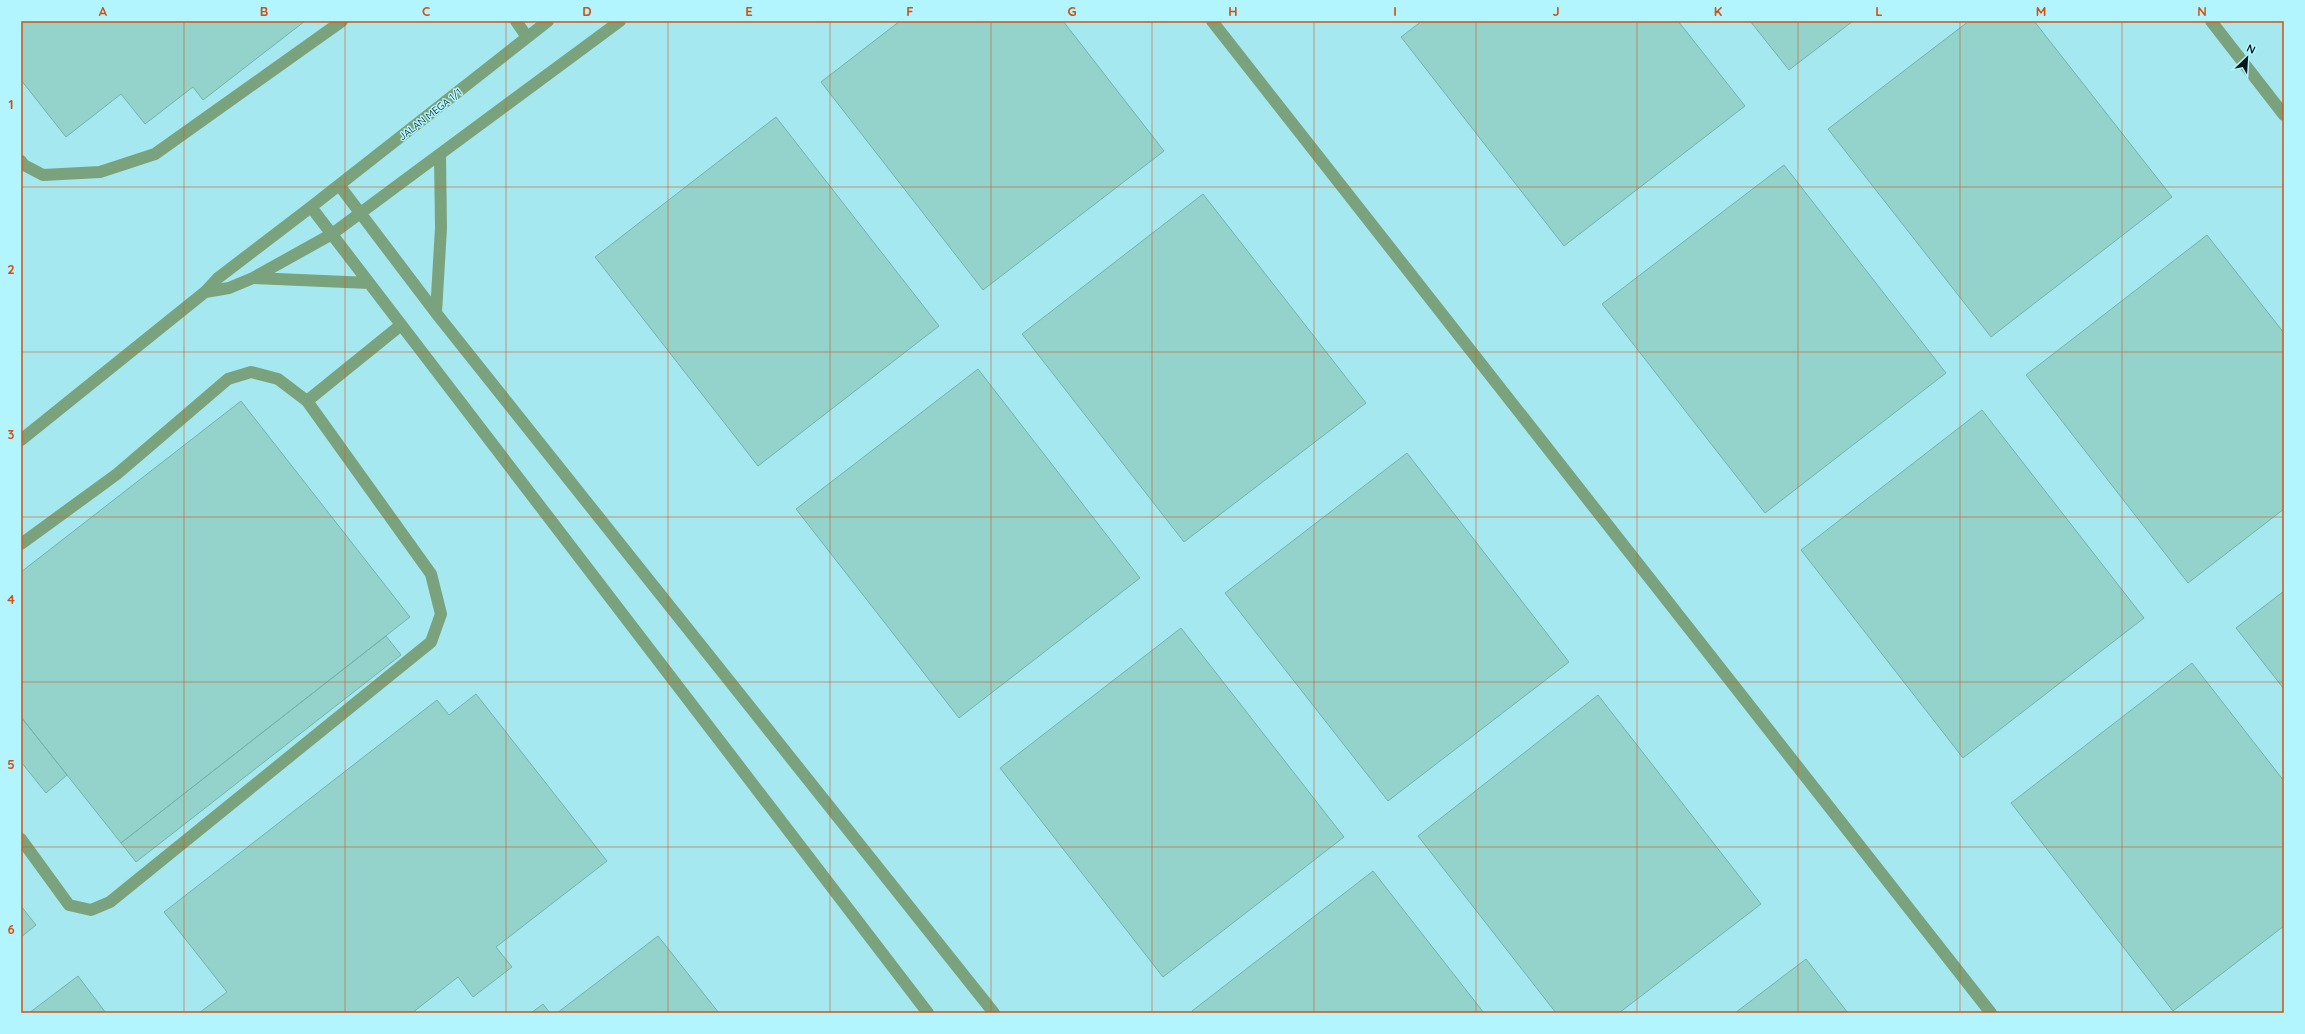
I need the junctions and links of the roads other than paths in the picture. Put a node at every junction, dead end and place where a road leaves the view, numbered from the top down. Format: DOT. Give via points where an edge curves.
graph roads {
  1 [pos="342,21"];
  2 [pos="516,21"];
  3 [pos="548,21"];
  4 [pos="620,21"];
  5 [pos="1212,21"];
  6 [pos="2211,21"];
  7 [pos="527,37"];
  8 [pos="2284,115"];
  9 [pos="440,154"];
  10 [pos="21,161"];
  11 [pos="339,185"];
  12 [pos="311,208"];
  13 [pos="360,211"];
  14 [pos="332,234"];
  15 [pos="253,278"];
  16 [pos="369,283"];
  17 [pos="205,292"];
  18 [pos="436,313"];
  19 [pos="401,325"];
  20 [pos="307,402"];
  21 [pos="21,440"];
  22 [pos="21,544"];
  23 [pos="21,839"];
  24 [pos="928,1013"];
  25 [pos="994,1013"];
  26 [pos="1991,1013"];
  1 -- 10 [label="street" via="154,154 100,172 43,175"];
  2 -- 7 [label="street"];
  3 -- 7 [label="street, JALAN MEGA 1/1"];
  4 -- 9 [label="street"];
  5 -- 26 [label="street"];
  6 -- 8 [label="street"];
  7 -- 11 [label="street, JALAN MEGA 1/1"];
  9 -- 13 [label="street"];
  9 -- 18 [label="street" via="441,228"];
  11 -- 12 [label="street, JALAN MEGA 1/1"];
  11 -- 13 [label="street"];
  12 -- 14 [label="street"];
  12 -- 17 [label="street, JALAN MEGA 1/1" via="218,278"];
  13 -- 14 [label="street"];
  13 -- 18 [label="street"];
  14 -- 15 [label="street"];
  14 -- 16 [label="street"];
  15 -- 16 [label="street"];
  15 -- 17 [label="street" via="229,288"];
  16 -- 19 [label="street"];
  17 -- 21 [label="street, JALAN MEGA 1/1"];
  18 -- 25 [label="street"];
  19 -- 20 [label="street"];
  19 -- 24 [label="street"];
  20 -- 22 [label="street" via="278,379 251,372 228,379 117,474"];
  20 -- 23 [label="street" via="431,574 441,614 431,642 110,902 91,910 69,905"];
}
